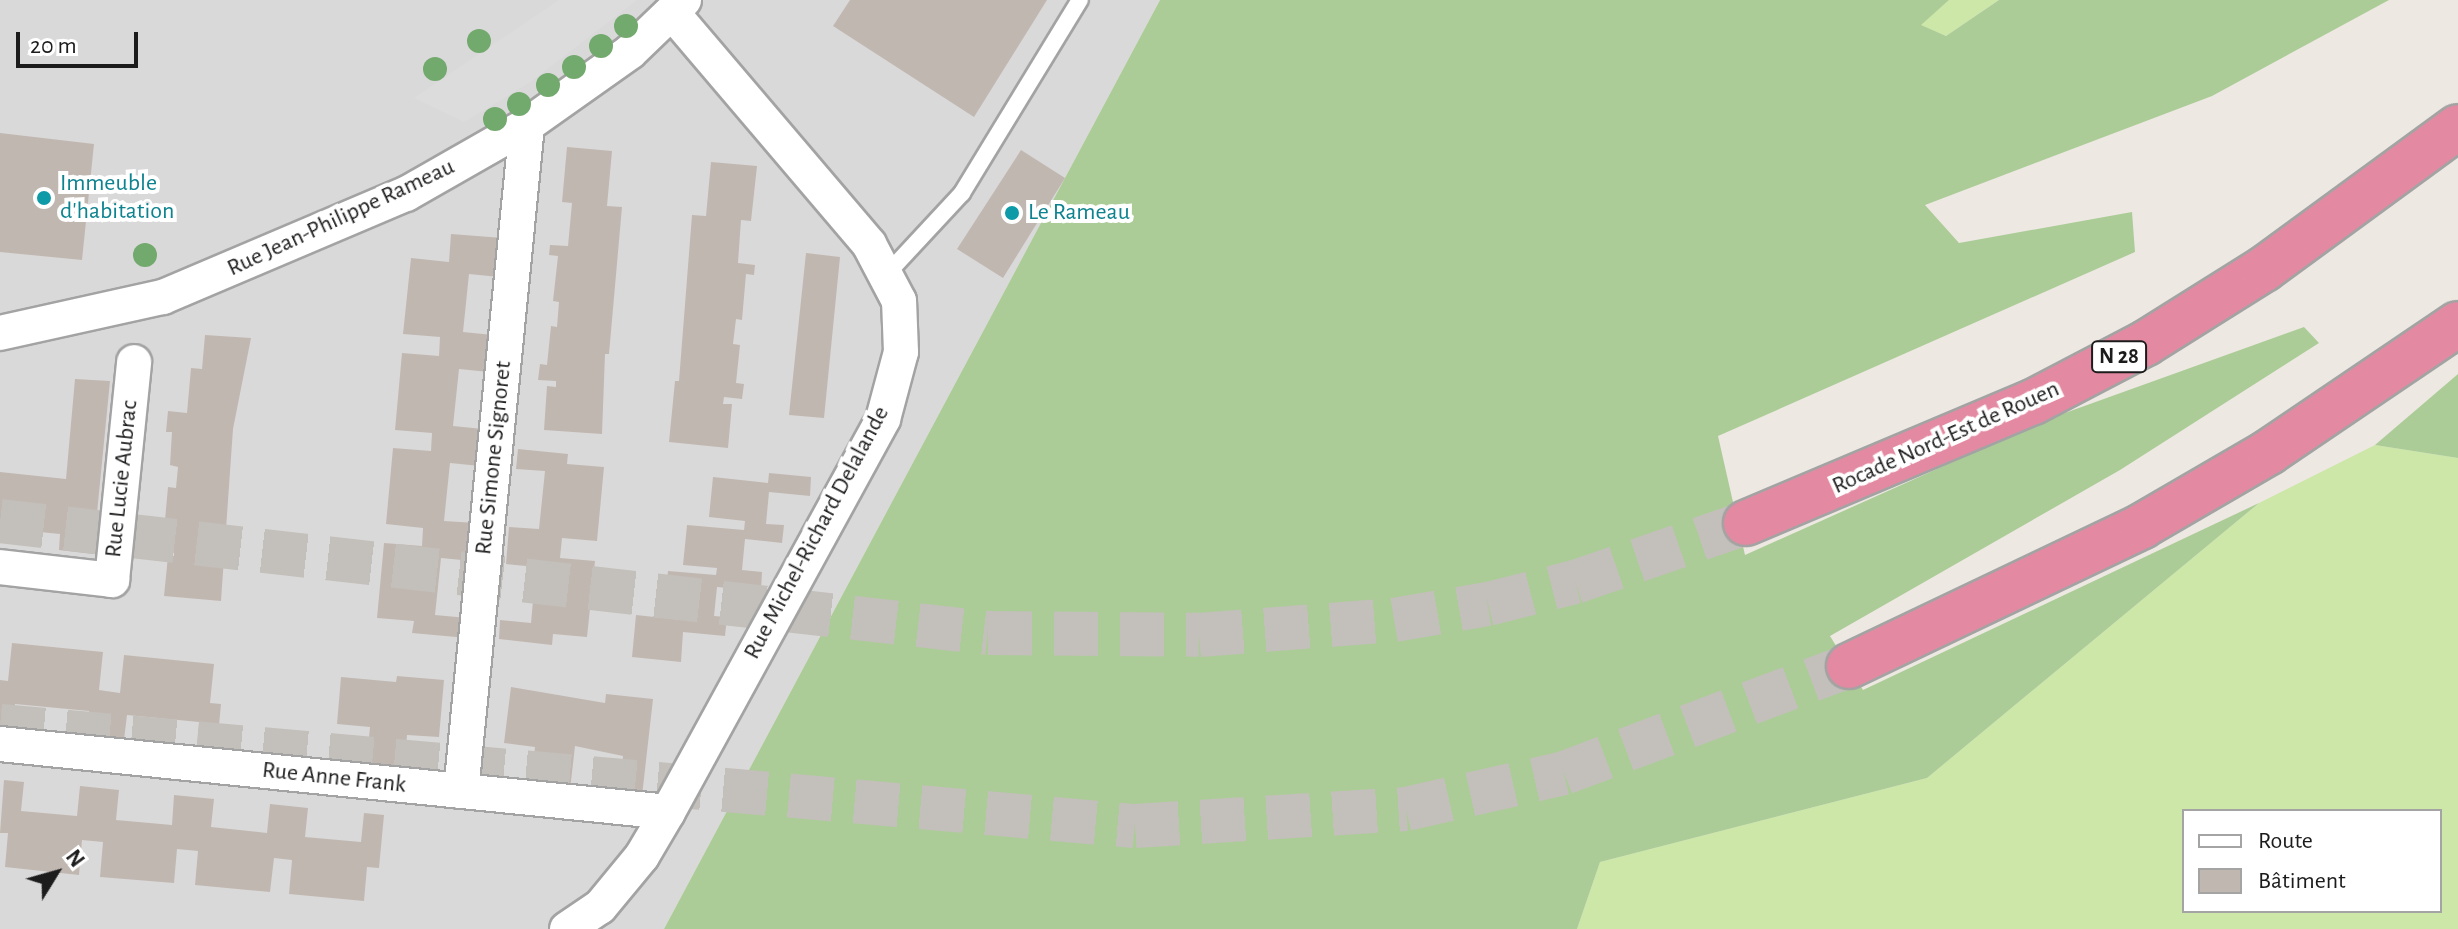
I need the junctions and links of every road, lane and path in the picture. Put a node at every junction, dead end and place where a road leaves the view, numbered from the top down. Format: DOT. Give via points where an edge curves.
graph roads {
  1 [pos="1080,0"];
  2 [pos="679,8"];
  3 [pos="527,125"];
  4 [pos="2458,127"];
  5 [pos="885,276"];
  6 [pos="2458,324"];
  7 [pos="0,333"];
  8 [pos="134,362"];
  9 [pos="1746,523"];
  10 [pos="0,567"];
  11 [pos="1849,666"];
  12 [pos="0,744"];
  13 [pos="461,791"];
  14 [pos="668,812"];
  15 [pos="567,929"];
  1 -- 5 [label="lane" via="962,193"];
  2 -- 3 [label="street, Rue Jean-Philippe Rameau"];
  2 -- 5 [label="street, Rue Michel-Richard Delalande" via="869,244"];
  3 -- 7 [label="street, Rue Jean-Philippe Rameau" via="406,194 163,297"];
  3 -- 13 [label="street, Rue Simone Signoret"];
  4 -- 9 [label="highway, Rocade Nord-Est de Rouen / N 28" via="2264,269 2146,343 2019,408"];
  5 -- 14 [label="street, Rue Michel-Richard Delalande" via="899,301 901,352 883,419"];
  6 -- 11 [label="highway" via="2269,452 2142,526"];
  8 -- 10 [label="street, Rue Lucie Aubrac" via="112,580"];
  12 -- 13 [label="street, Rue Anne Frank"];
  13 -- 14 [label="street, Rue Anne Frank"];
  14 -- 15 [label="street, Rue Michel-Richard Delalande" via="642,856 600,907"];
}
